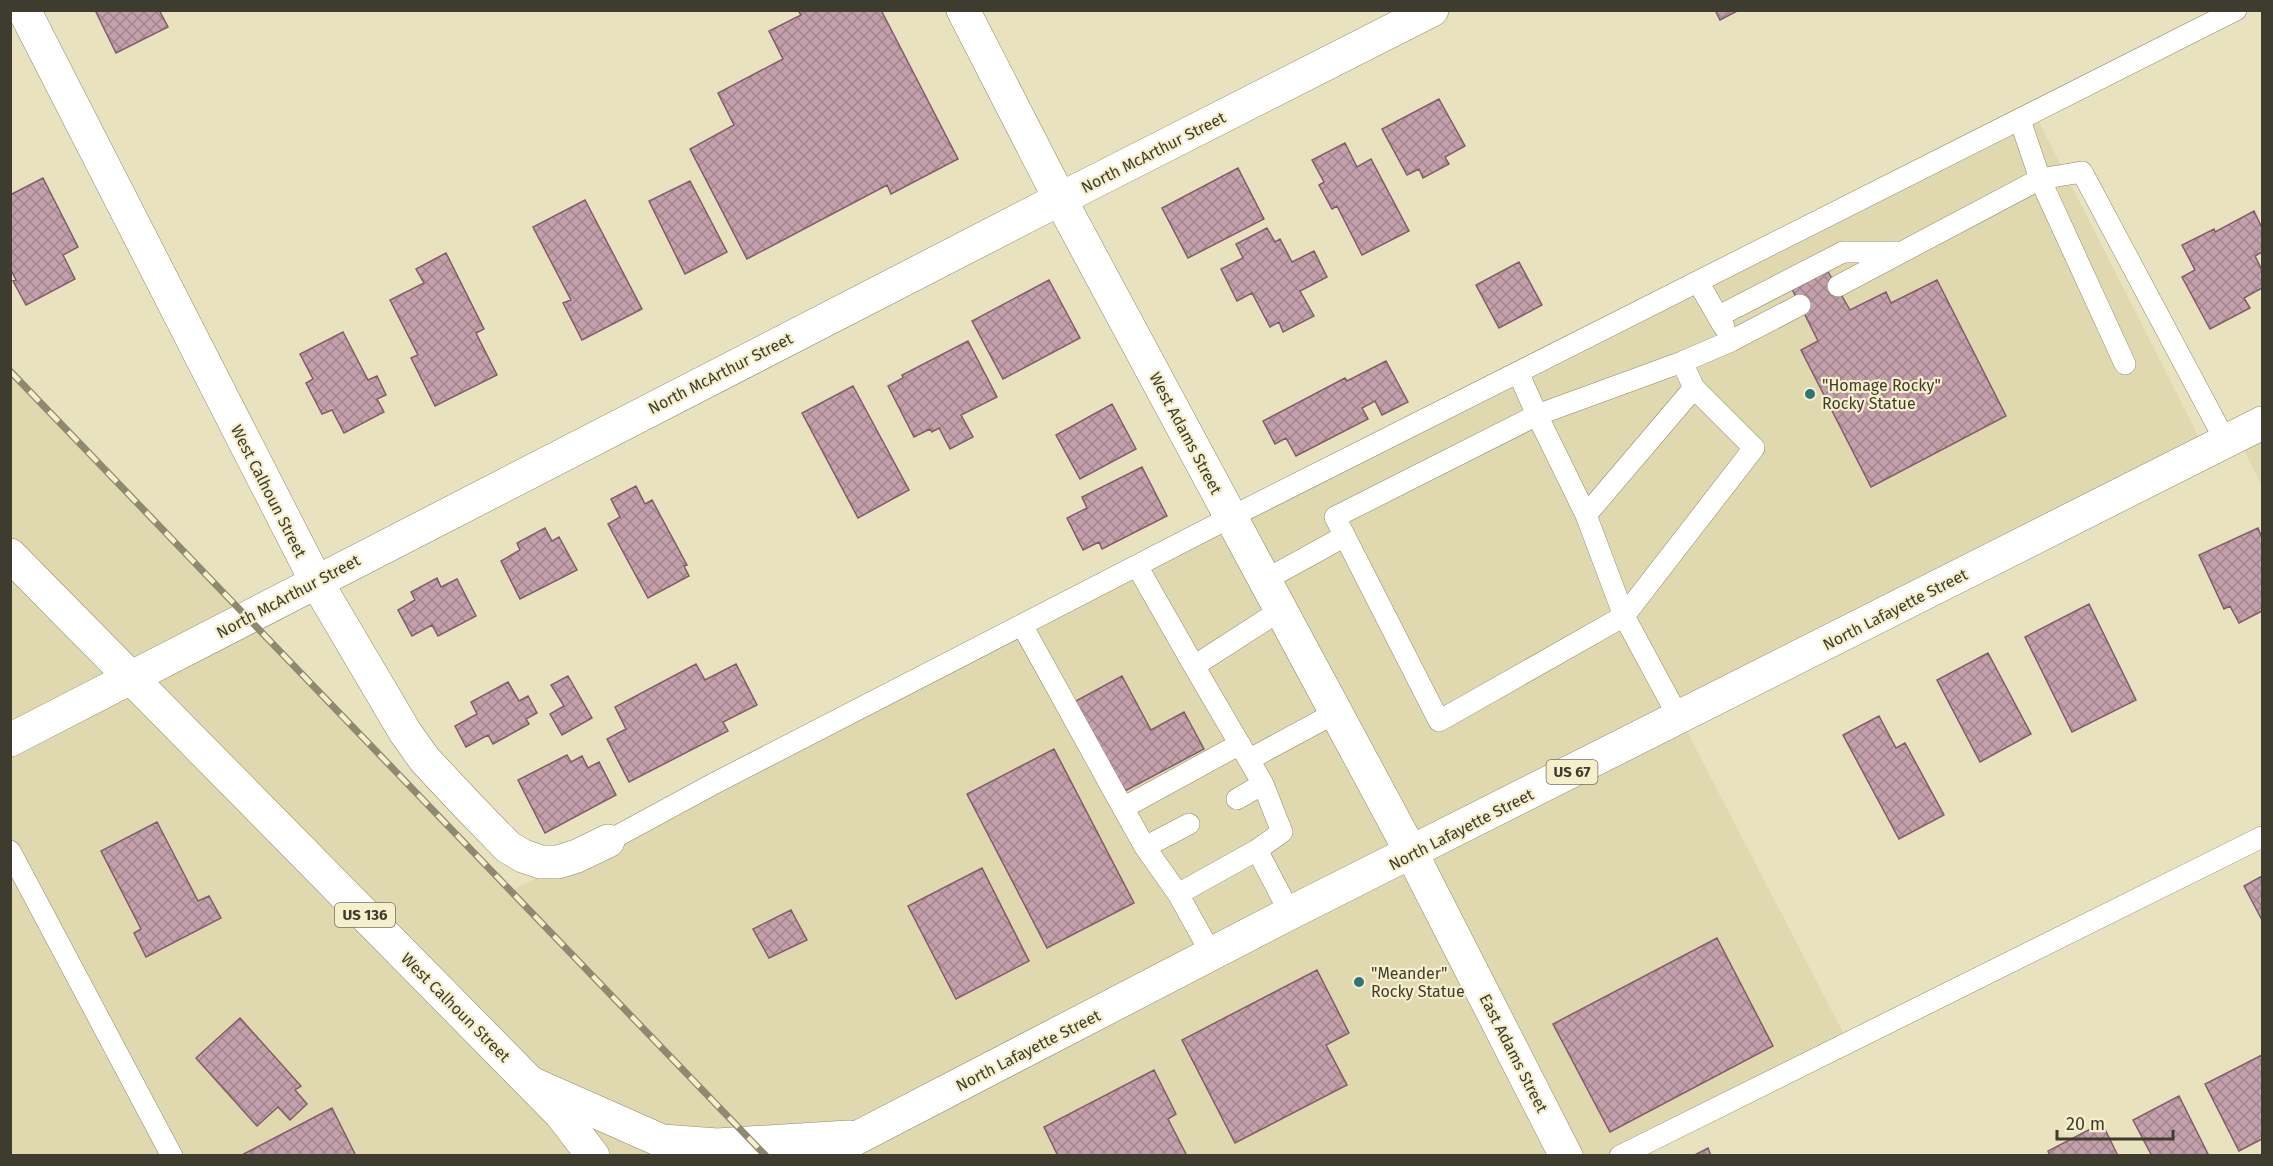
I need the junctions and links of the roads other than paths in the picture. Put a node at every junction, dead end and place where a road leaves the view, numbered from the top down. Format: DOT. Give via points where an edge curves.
graph roads {
  1 [pos="24,10"];
  2 [pos="963,10"];
  3 [pos="1432,10"];
  4 [pos="2236,10"];
  5 [pos="2020,120"];
  6 [pos="2040,179"];
  7 [pos="1060,199"];
  8 [pos="1901,252"];
  9 [pos="1698,282"];
  10 [pos="1838,286"];
  11 [pos="1800,305"];
  12 [pos="1719,316"];
  13 [pos="1731,341"];
  14 [pos="1682,362"];
  15 [pos="2125,364"];
  16 [pos="1518,372"];
  17 [pos="1694,388"];
  18 [pos="1537,416"];
  19 [pos="2262,423"];
  20 [pos="2226,441"];
  21 [pos="1586,515"];
  22 [pos="1231,517"];
  23 [pos="1345,536"];
  24 [pos="10,555"];
  25 [pos="1137,566"];
  26 [pos="1265,580"];
  27 [pos="316,581"];
  28 [pos="1281,610"];
  29 [pos="1624,616"];
  30 [pos="1022,625"];
  31 [pos="1194,666"];
  32 [pos="132,678"];
  33 [pos="1335,713"];
  34 [pos="1679,718"];
  35 [pos="10,741"];
  36 [pos="1245,752"];
  37 [pos="1263,784"];
  38 [pos="1236,799"];
  39 [pos="1122,808"];
  40 [pos="1189,824"];
  41 [pos="2262,837"];
  42 [pos="608,841"];
  43 [pos="1145,847"];
  44 [pos="1257,850"];
  45 [pos="10,851"];
  46 [pos="1412,854"];
  47 [pos="1178,894"];
  48 [pos="1290,914"];
  49 [pos="1212,956"];
  50 [pos="531,1083"];
  51 [pos="868,1138"];
  52 [pos="172,1155"];
  53 [pos="593,1155"];
  54 [pos="822,1155"];
  55 [pos="1566,1155"];
  56 [pos="1620,1155"];
  1 -- 27 [label="main road, West Calhoun Street"];
  2 -- 7 [label="main road, West Adams Street"];
  3 -- 7 [label="main road, North McArthur Street"];
  4 -- 5 [label="lane"];
  5 -- 6 [label="lane"];
  5 -- 9 [label="lane"];
  6 -- 8 [label="lane"];
  6 -- 15 [label="lane"];
  6 -- 20 [label="lane" via="2082,172"];
  7 -- 22 [label="main road, West Adams Street"];
  7 -- 27 [label="main road, North McArthur Street"];
  8 -- 10 [label="lane"];
  8 -- 12 [label="lane" via="1843,252"];
  9 -- 12 [label="lane"];
  9 -- 16 [label="lane"];
  11 -- 13 [label="lane"];
  12 -- 13 [label="lane"];
  13 -- 14 [label="lane"];
  14 -- 17 [label="lane"];
  14 -- 18 [label="lane"];
  16 -- 18 [label="lane"];
  16 -- 22 [label="lane"];
  17 -- 21 [label="lane"];
  17 -- 29 [label="lane" via="1754,448"];
  18 -- 21 [label="lane"];
  18 -- 23 [label="lane" via="1335,517"];
  19 -- 20 [label="main road, North Lafayette Street / US 67"];
  20 -- 34 [label="main road, North Lafayette Street / US 67"];
  21 -- 29 [label="lane"];
  22 -- 25 [label="lane"];
  22 -- 26 [label="main road, West Adams Street"];
  23 -- 26 [label="lane"];
  23 -- 29 [label="lane" via="1438,721"];
  24 -- 32 [label="main road, West Calhoun Street / US 136"];
  25 -- 30 [label="lane"];
  25 -- 31 [label="lane"];
  26 -- 28 [label="main road, West Adams Street"];
  27 -- 32 [label="main road, North McArthur Street"];
  27 -- 42 [label="main road, West Calhoun Street" via="425,760 508,848 541,862 558,862"];
  28 -- 31 [label="lane"];
  28 -- 33 [label="main road, West Adams Street"];
  29 -- 34 [label="lane"];
  30 -- 39 [label="lane"];
  30 -- 42 [label="lane"];
  31 -- 36 [label="lane"];
  32 -- 35 [label="main road, North McArthur Street"];
  32 -- 50 [label="main road, West Calhoun Street / US 136"];
  33 -- 36 [label="lane"];
  33 -- 46 [label="main road, West Adams Street"];
  34 -- 46 [label="main road, North Lafayette Street / US 67"];
  36 -- 37 [label="lane"];
  36 -- 39 [label="lane"];
  37 -- 38 [label="lane"];
  37 -- 44 [label="lane" via="1282,832"];
  39 -- 43 [label="lane"];
  40 -- 43 [label="lane"];
  41 -- 56 [label="lane"];
  43 -- 47 [label="lane"];
  44 -- 47 [label="lane"];
  44 -- 48 [label="lane"];
  45 -- 52 [label="lane"];
  46 -- 48 [label="main road, North Lafayette Street / US 67"];
  46 -- 55 [label="main road, East Adams Street"];
  47 -- 49 [label="lane"];
  48 -- 49 [label="main road, North Lafayette Street / US 67"];
  49 -- 51 [label="main road, North Lafayette Street / US 67"];
  50 -- 51 [label="main road" via="662,1141 717,1146"];
  50 -- 53 [label="main road, West Calhoun Street / US 136"];
  51 -- 54 [label="main road, North Lafayette Street / US 67"];
}
